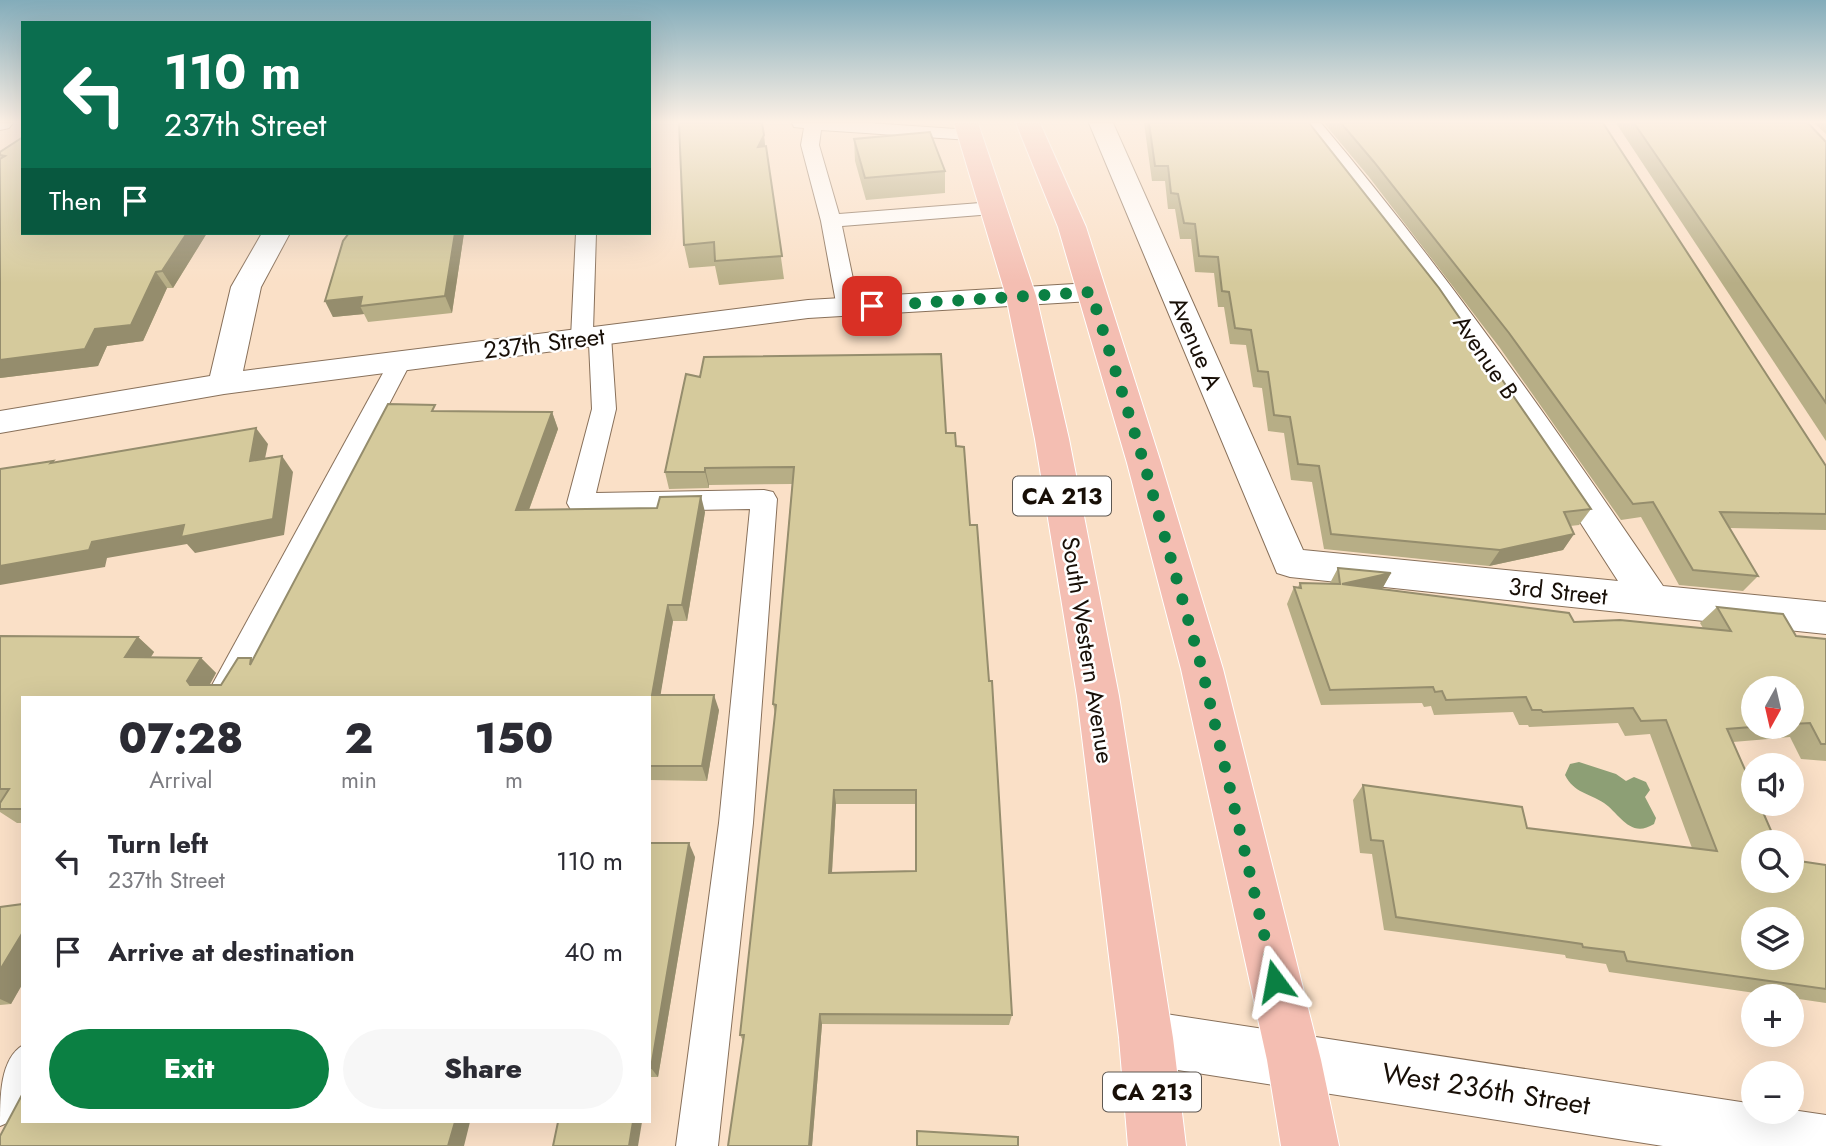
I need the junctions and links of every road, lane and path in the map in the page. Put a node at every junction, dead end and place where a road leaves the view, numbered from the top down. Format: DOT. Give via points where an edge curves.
graph roads {
  1 [pos="819,176"];
  2 [pos="983,176"];
  3 [pos="1051,176"];
  4 [pos="1124,176"];
  5 [pos="1355,176"];
  6 [pos="993,208"];
  7 [pos="831,221"];
  8 [pos="275,235"];
  9 [pos="586,235"];
  10 [pos="1091,292"];
  11 [pos="1021,296"];
  12 [pos="848,307"];
  13 [pos="591,337"];
  14 [pos="400,362"];
  15 [pos="224,384"];
  16 [pos="0,422"];
  17 [pos="1290,563"];
  18 [pos="1651,600"];
  19 [pos="1826,618"];
  20 [pos="221,696"];
  21 [pos="1146,1038"];
  22 [pos="1294,1060"];
  23 [pos="21,1069"];
  24 [pos="0,1106"];
  25 [pos="1826,1143"];
  26 [pos="697,1146"];
  27 [pos="1157,1146"];
  28 [pos="1310,1146"];
  1 -- 7 [label="lane"];
  2 -- 6 [label="main road, South Western Avenue / CA 213"];
  3 -- 10 [label="main road, CA 213" via="1072,227"];
  4 -- 17 [label="street, Avenue A"];
  5 -- 18 [label="street, Avenue B" via="1455,310"];
  6 -- 7 [label="lane"];
  6 -- 11 [label="main road, South Western Avenue / CA 213"];
  7 -- 12 [label="lane"];
  8 -- 15 [label="street" via="246,287"];
  9 -- 13 [label="lane"];
  10 -- 11 [label="street, 237th Street"];
  10 -- 22 [label="main road, CA 213" via="1202,669"];
  11 -- 12 [label="street, 237th Street"];
  11 -- 21 [label="main road, South Western Avenue / CA 213" via="1098,696"];
  12 -- 13 [label="street, 237th Street"];
  13 -- 14 [label="street, 237th Street"];
  13 -- 26 [label="lane" via="604,409 580,503 764,499 720,981"];
  14 -- 15 [label="street, 237th Street"];
  14 -- 20 [label="lane"];
  15 -- 16 [label="street, 237th Street"];
  17 -- 18 [label="street, 3rd Street"];
  18 -- 19 [label="street, 3rd Street"];
  21 -- 22 [label="street, West 236th Street"];
  21 -- 27 [label="main road, South Western Avenue / CA 213"];
  22 -- 25 [label="street, West 236th Street"];
  22 -- 28 [label="main road, CA 213"];
  23 -- 24 [label="lane"];
}
